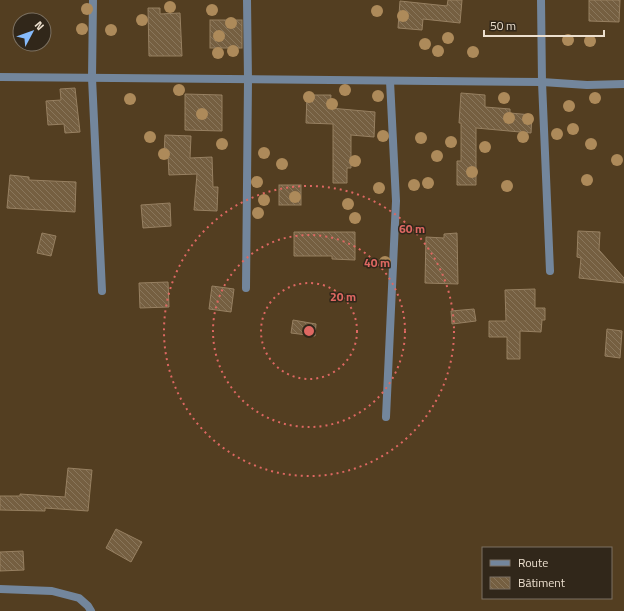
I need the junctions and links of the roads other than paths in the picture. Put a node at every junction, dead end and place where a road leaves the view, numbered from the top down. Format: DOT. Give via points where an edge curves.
graph roads {
  1 [pos="93,0"];
  2 [pos="247,0"];
  3 [pos="541,0"];
  4 [pos="0,77"];
  5 [pos="92,78"];
  6 [pos="248,80"];
  7 [pos="390,81"];
  8 [pos="542,82"];
  9 [pos="624,84"];
  10 [pos="550,272"];
  11 [pos="246,288"];
  12 [pos="102,290"];
  13 [pos="386,417"];
  14 [pos="0,589"];
  15 [pos="91,611"];
  1 -- 5 [label="street"];
  2 -- 6 [label="street"];
  3 -- 8 [label="street"];
  4 -- 5 [label="street"];
  5 -- 6 [label="street"];
  5 -- 12 [label="street"];
  6 -- 7 [label="street"];
  6 -- 11 [label="street"];
  7 -- 8 [label="street"];
  7 -- 13 [label="street" via="396,201"];
  8 -- 9 [label="street"];
  8 -- 10 [label="street"];
  14 -- 15 [label="street" via="52,590 78,598"];
}
